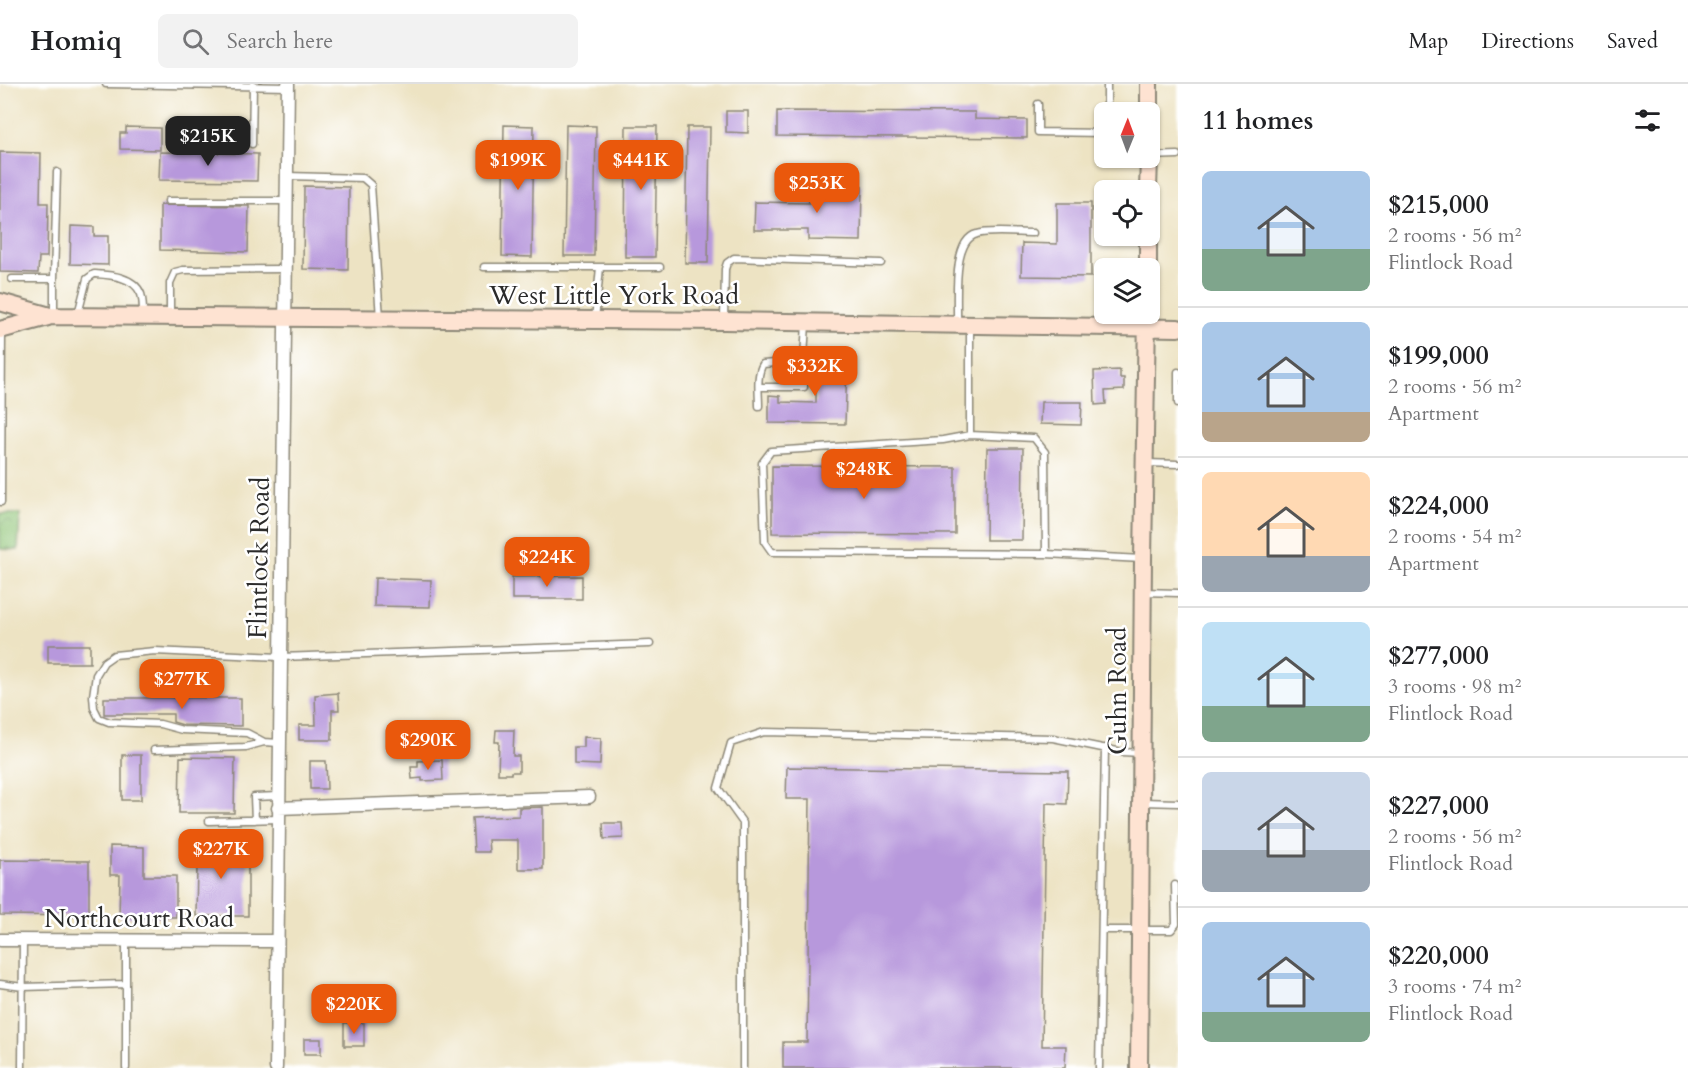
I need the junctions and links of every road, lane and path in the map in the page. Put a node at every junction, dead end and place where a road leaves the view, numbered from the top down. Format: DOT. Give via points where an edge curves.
graph roads {
  1 [pos="106,84"];
  2 [pos="1107,84"];
  3 [pos="1149,84"];
  4 [pos="252,85"];
  5 [pos="288,86"];
  6 [pos="1107,102"];
  7 [pos="1149,102"];
  8 [pos="1038,104"];
  9 [pos="1094,133"];
  10 [pos="252,144"];
  11 [pos="1178,155"];
  12 [pos="1160,156"];
  13 [pos="57,172"];
  14 [pos="286,176"];
  15 [pos="168,201"];
  16 [pos="286,201"];
  17 [pos="1033,233"];
  18 [pos="881,263"];
  19 [pos="484,267"];
  20 [pos="600,267"];
  21 [pos="660,267"];
  22 [pos="285,270"];
  23 [pos="12,279"];
  24 [pos="54,279"];
  25 [pos="0,302"];
  26 [pos="52,316"];
  27 [pos="78,317"];
  28 [pos="144,318"];
  29 [pos="170,318"];
  30 [pos="284,319"];
  31 [pos="380,319"];
  32 [pos="595,320"];
  33 [pos="724,321"];
  34 [pos="806,322"];
  35 [pos="1094,322"];
  36 [pos="1147,324"];
  37 [pos="1160,324"];
  38 [pos="964,325"];
  39 [pos="1178,328"];
  40 [pos="1,330"];
  41 [pos="1178,372"];
  42 [pos="804,381"];
  43 [pos="759,387"];
  44 [pos="1178,403"];
  45 [pos="759,406"];
  46 [pos="970,435"];
  47 [pos="1145,463"];
  48 [pos="1178,464"];
  49 [pos="1,502"];
  50 [pos="1046,554"];
  51 [pos="1143,559"];
  52 [pos="1143,591"];
  53 [pos="1178,593"];
  54 [pos="650,644"];
  55 [pos="280,657"];
  56 [pos="264,742"];
  57 [pos="279,743"];
  58 [pos="1105,748"];
  59 [pos="154,750"];
  60 [pos="1142,753"];
  61 [pos="589,797"];
  62 [pos="1141,802"];
  63 [pos="1178,803"];
  64 [pos="278,808"];
  65 [pos="255,820"];
  66 [pos="208,821"];
  67 [pos="1175,885"];
  68 [pos="1102,930"];
  69 [pos="1140,930"];
  70 [pos="0,940"];
  71 [pos="23,940"];
  72 [pos="126,940"];
  73 [pos="277,941"];
  74 [pos="0,984"];
  75 [pos="126,984"];
  76 [pos="23,987"];
  77 [pos="22,1068"];
  78 [pos="126,1068"];
  79 [pos="276,1068"];
  80 [pos="743,1068"];
  81 [pos="1099,1068"];
  82 [pos="1139,1068"];
  1 -- 4 [label="lane"];
  2 -- 6 [label="lane"];
  3 -- 7 [label="main road"];
  4 -- 5 [label="lane"];
  4 -- 10 [label="lane"];
  5 -- 14 [label="street, Flintlock Road"];
  8 -- 9 [label="lane" via="1038,132"];
  11 -- 12 [label="lane"];
  13 -- 24 [label="lane"];
  14 -- 16 [label="street, Flintlock Road"];
  14 -- 31 [label="lane" via="363,178 371,185"];
  15 -- 16 [label="lane"];
  16 -- 22 [label="street, Flintlock Road"];
  17 -- 38 [label="lane" via="976,234 965,241 959,255"];
  18 -- 33 [label="lane" via="734,258 725,269"];
  19 -- 20 [label="lane"];
  20 -- 21 [label="lane"];
  20 -- 32 [label="lane"];
  22 -- 29 [label="lane" via="175,272 170,283"];
  22 -- 30 [label="street, Flintlock Road"];
  23 -- 24 [label="lane"];
  24 -- 26 [label="lane"];
  25 -- 26 [label="main road, West Little York Road"];
  26 -- 27 [label="main road, West Little York Road"];
  26 -- 40 [label="main road, West Little York Road"];
  27 -- 28 [label="main road, West Little York Road"];
  27 -- 28 [label="lane" via="87,279 94,274 117,276 132,283 141,294"];
  28 -- 29 [label="main road, West Little York Road"];
  29 -- 30 [label="main road, West Little York Road"];
  30 -- 31 [label="main road, West Little York Road"];
  30 -- 55 [label="street, Flintlock Road"];
  31 -- 32 [label="main road, West Little York Road"];
  32 -- 33 [label="main road, West Little York Road"];
  33 -- 34 [label="main road, West Little York Road"];
  34 -- 38 [label="main road, West Little York Road"];
  34 -- 43 [label="lane" via="804,361 763,364"];
  35 -- 38 [label="main road, West Little York Road"];
  36 -- 47 [label="main road, Guhn Road"];
  37 -- 39 [label="main road, West Little York Road"];
  38 -- 46 [label="lane"];
  40 -- 49 [label="lane"];
  41 -- 44 [label="lane"];
  42 -- 43 [label="lane" via="804,387"];
  43 -- 45 [label="lane"];
  46 -- 50 [label="lane" via="1034,438 1045,452"];
  46 -- 50 [label="lane" via="771,451 762,463 765,542 772,552"];
  47 -- 48 [label="lane"];
  47 -- 51 [label="main road, Guhn Road"];
  50 -- 51 [label="lane"];
  51 -- 52 [label="main road, Guhn Road"];
  52 -- 53 [label="lane"];
  52 -- 60 [label="main road, Guhn Road"];
  54 -- 55 [label="lane"];
  55 -- 56 [label="lane" via="155,651 114,655 96,675 93,708 99,718 109,722 247,733"];
  55 -- 57 [label="street, Flintlock Road"];
  56 -- 57 [label="lane"];
  56 -- 59 [label="lane" via="246,747"];
  57 -- 64 [label="street, Flintlock Road"];
  58 -- 60 [label="lane"];
  58 -- 68 [label="lane"];
  58 -- 80 [label="lane" via="1053,738 776,732 731,743 718,788 743,823"];
  60 -- 62 [label="main road, Guhn Road"];
  61 -- 64 [label="street"];
  62 -- 63 [label="lane"];
  62 -- 69 [label="main road, Guhn Road"];
  64 -- 65 [label="lane"];
  64 -- 65 [label="lane" via="254,797"];
  64 -- 73 [label="street, Flintlock Road"];
  65 -- 66 [label="lane"];
  67 -- 69 [label="lane" via="1175,928"];
  68 -- 69 [label="lane"];
  68 -- 81 [label="lane"];
  69 -- 82 [label="main road, Guhn Road"];
  70 -- 71 [label="street, Northcourt Road"];
  71 -- 72 [label="street, Northcourt Road"];
  71 -- 76 [label="lane"];
  72 -- 73 [label="street, Northcourt Road"];
  72 -- 75 [label="lane"];
  73 -- 79 [label="street, Flintlock Road"];
  74 -- 76 [label="lane"];
  75 -- 76 [label="lane"];
  75 -- 78 [label="lane"];
  76 -- 77 [label="lane"];
}
